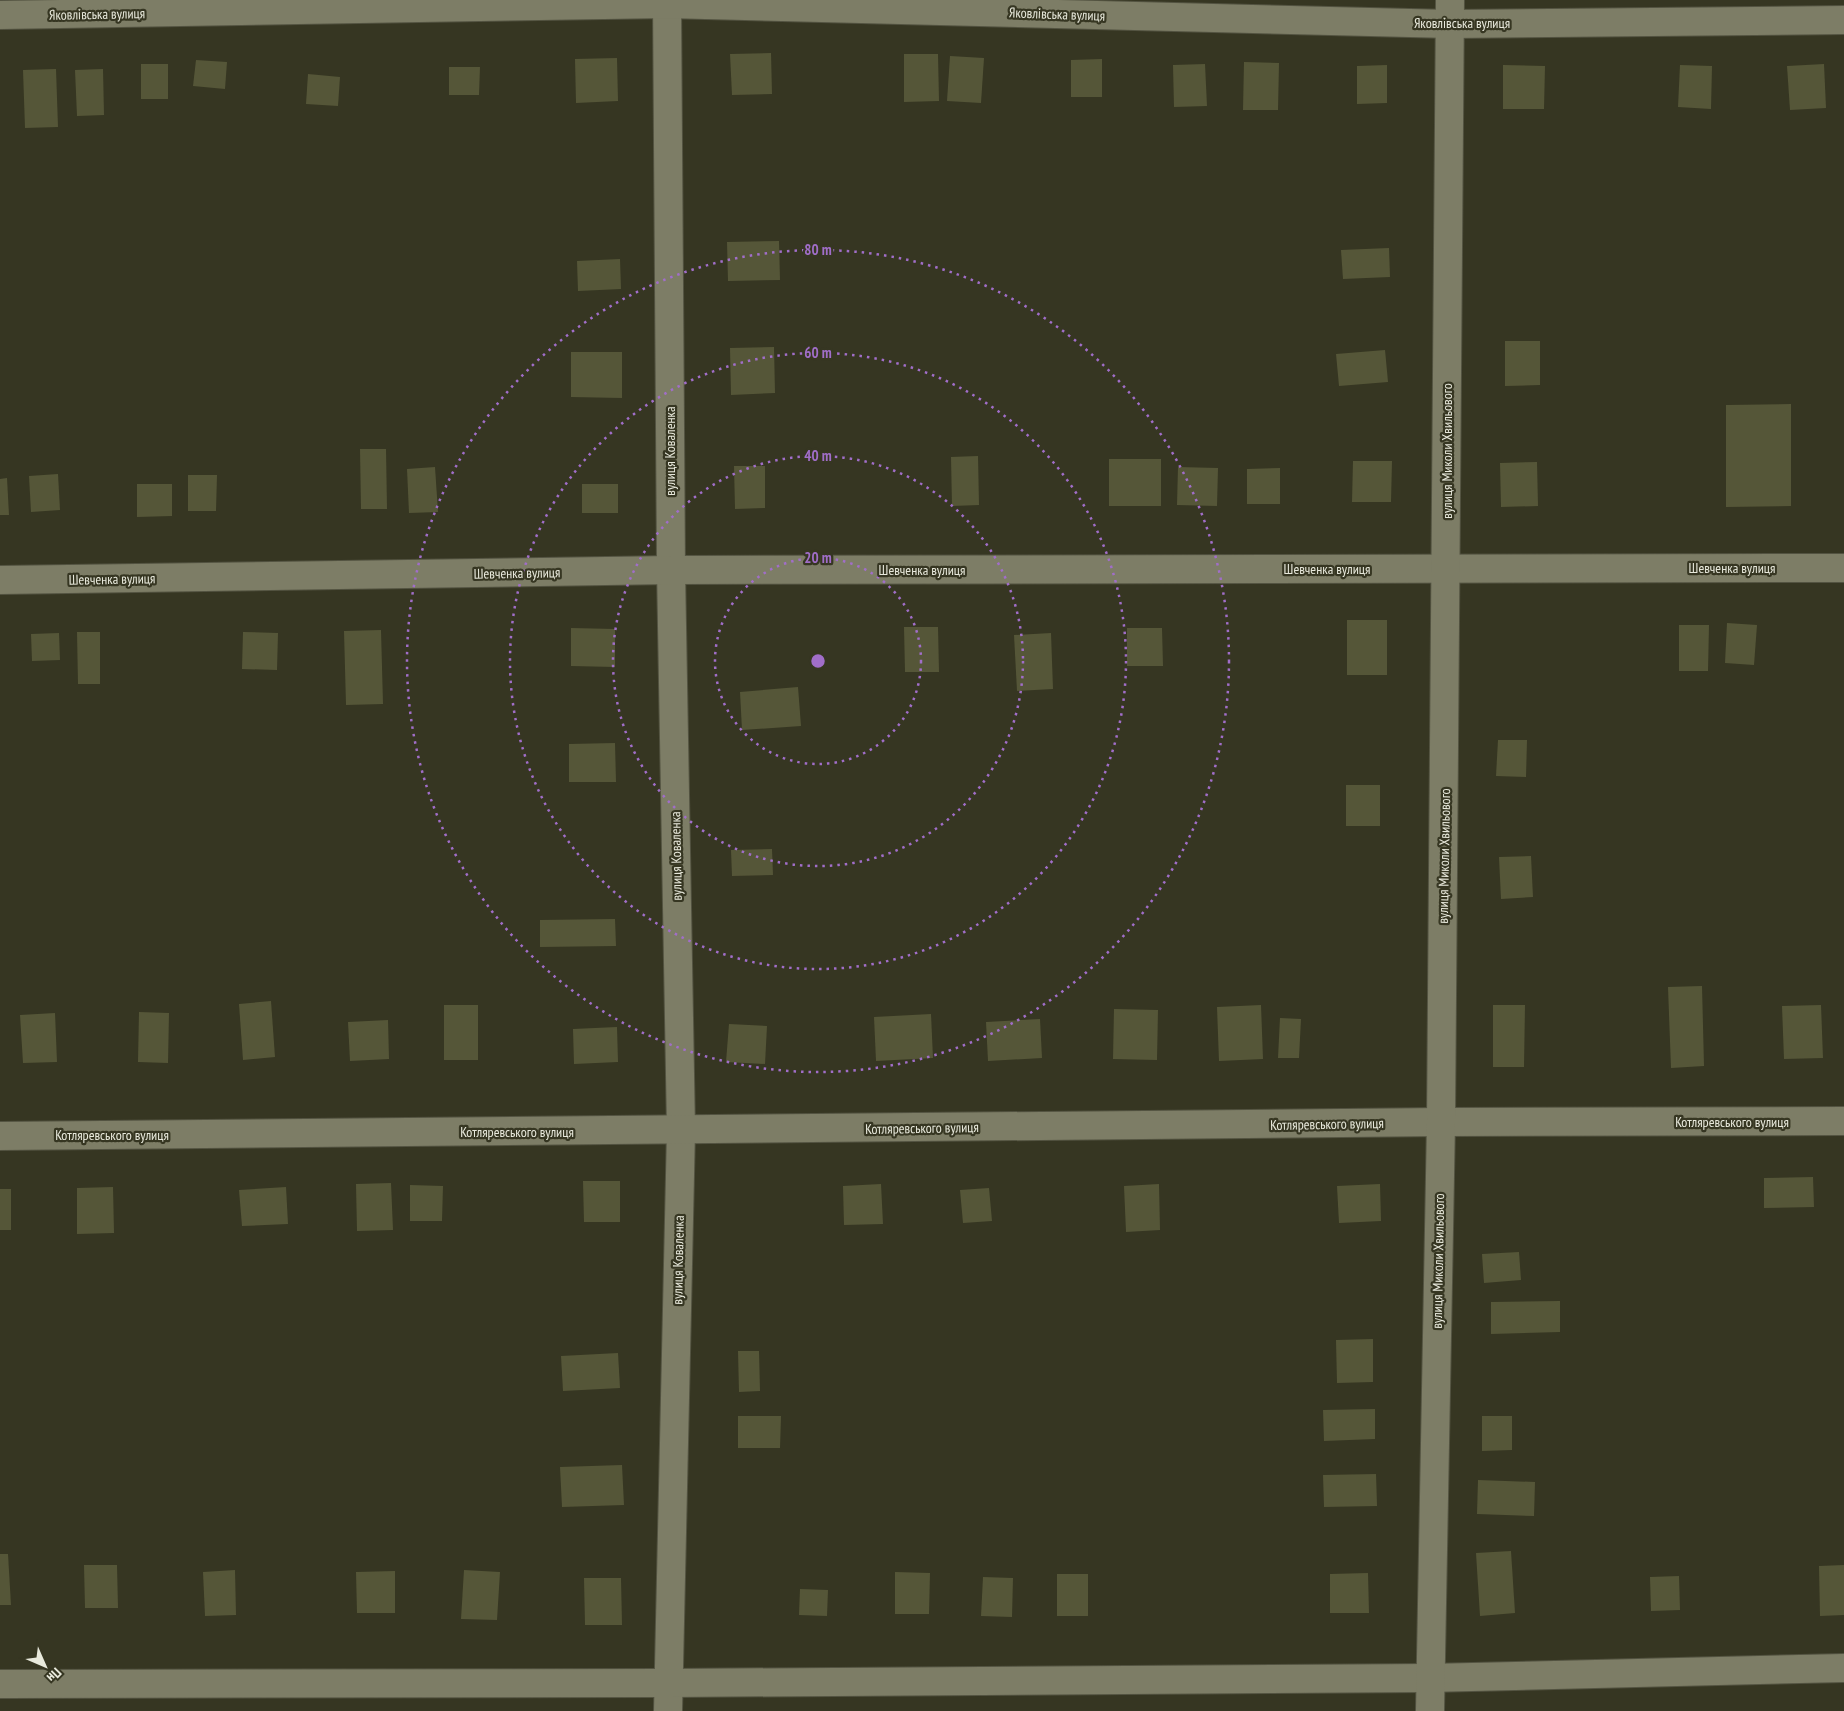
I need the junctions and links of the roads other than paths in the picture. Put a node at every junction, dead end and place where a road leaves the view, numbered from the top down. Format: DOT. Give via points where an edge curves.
graph roads {
  1 [pos="667,2"];
  2 [pos="1450,12"];
  3 [pos="0,15"];
  4 [pos="1844,20"];
  5 [pos="1844,568"];
  6 [pos="1446,569"];
  7 [pos="671,570"];
  8 [pos="0,580"];
  9 [pos="1844,1121"];
  10 [pos="1441,1122"];
  11 [pos="681,1130"];
  12 [pos="0,1136"];
  13 [pos="1844,1668"];
  14 [pos="1429,1678"];
  15 [pos="668,1683"];
  16 [pos="0,1684"];
  17 [pos="668,1711"];
  18 [pos="1430,1711"];
  1 -- 2 [label="street, Яковлівська вулиця"];
  1 -- 3 [label="street, Яковлівська вулиця"];
  1 -- 7 [label="street, вулиця Коваленка"];
  2 -- 4 [label="street, Яковлівська вулиця"];
  2 -- 6 [label="street, вулиця Миколи Хвильового"];
  5 -- 6 [label="street, Шевченка вулиця"];
  6 -- 7 [label="street, Шевченка вулиця"];
  6 -- 10 [label="street, вулиця Миколи Хвильового"];
  7 -- 8 [label="street, Шевченка вулиця"];
  7 -- 11 [label="street, вулиця Коваленка"];
  9 -- 10 [label="street, Котляревського вулиця"];
  10 -- 11 [label="street, Котляревського вулиця"];
  10 -- 14 [label="street, вулиця Миколи Хвильового"];
  11 -- 12 [label="street, Котляревського вулиця"];
  11 -- 15 [label="street, вулиця Коваленка"];
  13 -- 14 [label="street"];
  14 -- 15 [label="street"];
  14 -- 18 [label="street, вулиця Миколи Хвильового"];
  15 -- 16 [label="street"];
  15 -- 17 [label="street, вулиця Коваленка"];
}
